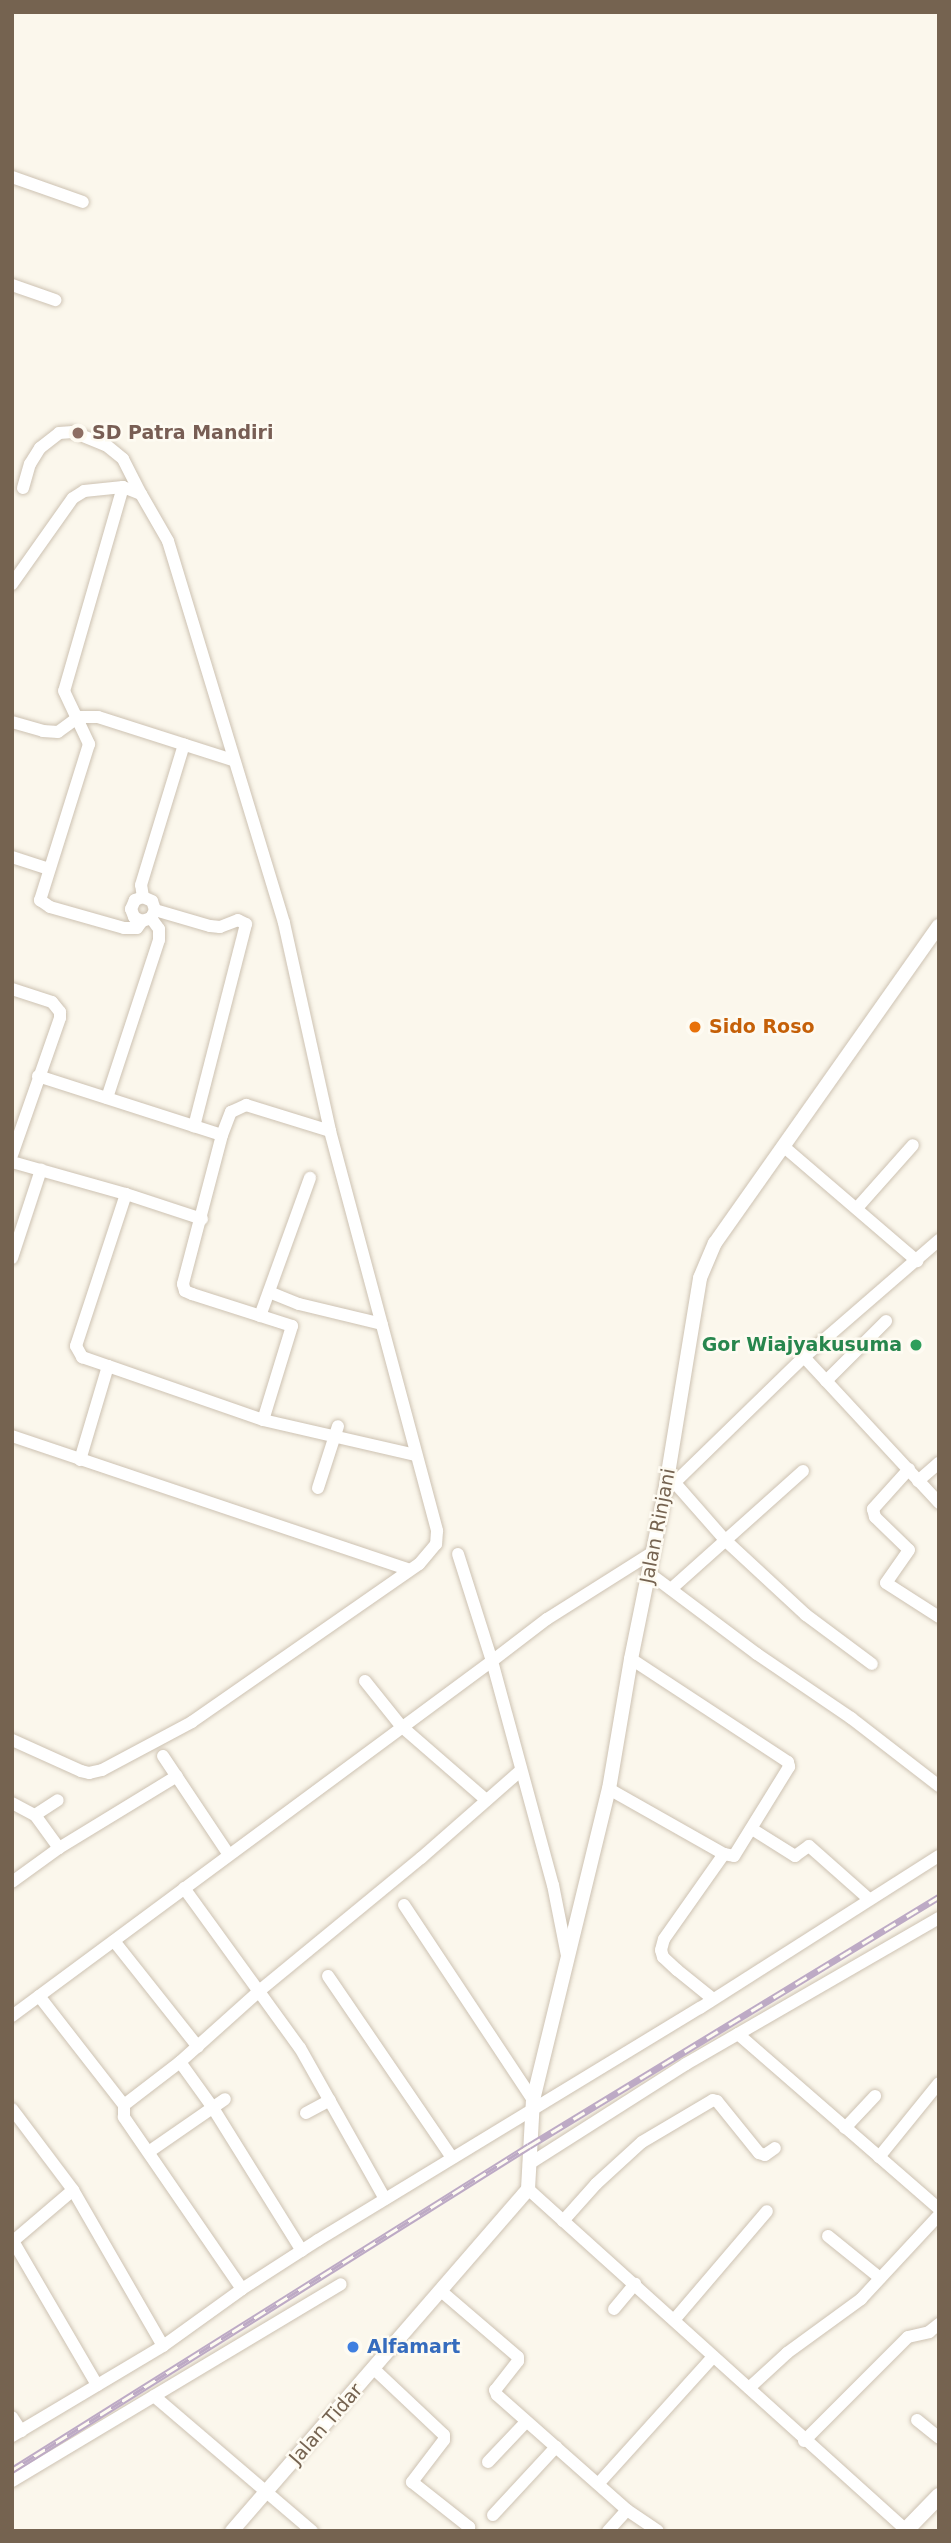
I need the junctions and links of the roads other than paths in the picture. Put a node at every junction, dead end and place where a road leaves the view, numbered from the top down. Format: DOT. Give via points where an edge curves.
graph roads {
  1 [pos="12,177"];
  2 [pos="83,202"];
  3 [pos="13,286"];
  4 [pos="55,300"];
  5 [pos="123,487"];
  6 [pos="23,488"];
  7 [pos="141,494"];
  8 [pos="12,584"];
  9 [pos="79,717"];
  10 [pos="12,722"];
  11 [pos="184,744"];
  12 [pos="233,760"];
  13 [pos="12,857"];
  14 [pos="48,869"];
  15 [pos="144,897"];
  16 [pos="149,916"];
  17 [pos="939,926"];
  18 [pos="12,989"];
  19 [pos="38,1076"];
  20 [pos="107,1098"];
  21 [pos="194,1126"];
  22 [pos="330,1131"];
  23 [pos="222,1135"];
  24 [pos="913,1145"];
  25 [pos="783,1146"];
  26 [pos="12,1155"];
  27 [pos="12,1162"];
  28 [pos="41,1170"];
  29 [pos="310,1178"];
  30 [pos="126,1194"];
  31 [pos="857,1209"];
  32 [pos="202,1219"];
  33 [pos="939,1240"];
  34 [pos="12,1258"];
  35 [pos="917,1261"];
  36 [pos="269,1292"];
  37 [pos="299,1304"];
  38 [pos="260,1316"];
  39 [pos="886,1321"];
  40 [pos="383,1324"];
  41 [pos="292,1326"];
  42 [pos="804,1357"];
  43 [pos="108,1366"];
  44 [pos="826,1381"];
  45 [pos="263,1420"];
  46 [pos="336,1432"];
  47 [pos="12,1436"];
  48 [pos="416,1455"];
  49 [pos="80,1460"];
  50 [pos="939,1463"];
  51 [pos="909,1469"];
  52 [pos="803,1471"];
  53 [pos="918,1480"];
  54 [pos="318,1488"];
  55 [pos="670,1488"];
  56 [pos="939,1503"];
  57 [pos="725,1540"];
  58 [pos="653,1552"];
  59 [pos="458,1554"];
  60 [pos="408,1569"];
  61 [pos="649,1573"];
  62 [pos="671,1589"];
  63 [pos="939,1617"];
  64 [pos="631,1659"];
  65 [pos="492,1661"];
  66 [pos="872,1664"];
  67 [pos="365,1681"];
  68 [pos="401,1726"];
  69 [pos="12,1740"];
  70 [pos="163,1756"];
  71 [pos="520,1771"];
  72 [pos="177,1776"];
  73 [pos="939,1786"];
  74 [pos="609,1789"];
  75 [pos="58,1800"];
  76 [pos="486,1800"];
  77 [pos="12,1803"];
  78 [pos="35,1815"];
  79 [pos="752,1829"];
  80 [pos="59,1849"];
  81 [pos="724,1854"];
  82 [pos="229,1855"];
  83 [pos="939,1856"];
  84 [pos="12,1882"];
  85 [pos="184,1888"];
  86 [pos="869,1899"];
  87 [pos="404,1905"];
  88 [pos="939,1918"];
  89 [pos="114,1941"];
  90 [pos="568,1960"];
  91 [pos="328,1976"];
  92 [pos="259,1991"];
  93 [pos="39,1996"];
  94 [pos="713,1999"];
  95 [pos="12,2016"];
  96 [pos="738,2034"];
  97 [pos="198,2047"];
  98 [pos="180,2062"];
  99 [pos="939,2083"];
  100 [pos="875,2096"];
  101 [pos="225,2099"];
  102 [pos="330,2100"];
  103 [pos="532,2104"];
  104 [pos="124,2105"];
  105 [pos="213,2108"];
  106 [pos="12,2109"];
  107 [pos="306,2113"];
  108 [pos="845,2128"];
  109 [pos="775,2148"];
  110 [pos="150,2151"];
  111 [pos="878,2157"];
  112 [pos="452,2158"];
  113 [pos="529,2164"];
  114 [pos="528,2189"];
  115 [pos="73,2190"];
  116 [pos="385,2199"];
  117 [pos="938,2207"];
  118 [pos="767,2211"];
  119 [pos="563,2221"];
  120 [pos="828,2236"];
  121 [pos="13,2242"];
  122 [pos="302,2251"];
  123 [pos="880,2278"];
  124 [pos="341,2284"];
  125 [pos="635,2284"];
  126 [pos="242,2290"];
  127 [pos="441,2291"];
  128 [pos="614,2309"];
  129 [pos="674,2320"];
  130 [pos="939,2324"];
  131 [pos="163,2346"];
  132 [pos="713,2357"];
  133 [pos="374,2369"];
  134 [pos="97,2385"];
  135 [pos="749,2388"];
  136 [pos="155,2396"];
  137 [pos="12,2417"];
  138 [pos="917,2420"];
  139 [pos="526,2422"];
  140 [pos="16,2434"];
  141 [pos="939,2438"];
  142 [pos="804,2441"];
  143 [pos="556,2447"];
  144 [pos="488,2462"];
  145 [pos="12,2481"];
  146 [pos="599,2483"];
  147 [pos="266,2494"];
  148 [pos="939,2496"];
  149 [pos="627,2510"];
  150 [pos="493,2515"];
  151 [pos="906,2530"];
  152 [pos="232,2531"];
  153 [pos="312,2531"];
  154 [pos="470,2531"];
  155 [pos="608,2531"];
  156 [pos="658,2531"];
  1 -- 2 [label="street"];
  3 -- 4 [label="street"];
  5 -- 7 [label="street"];
  5 -- 8 [label="street" via="97,488 73,498"];
  5 -- 9 [label="street" via="64,691"];
  6 -- 7 [label="street" via="40,448 59,433 73,432 106,445 123,460"];
  7 -- 12 [label="street" via="169,541"];
  9 -- 10 [label="street" via="58,732"];
  9 -- 11 [label="street" via="98,717"];
  9 -- 14 [label="street" via="89,744"];
  11 -- 12 [label="street"];
  11 -- 15 [label="street" via="141,885"];
  12 -- 22 [label="street" via="284,923"];
  13 -- 14 [label="street"];
  14 -- 16 [label="street" via="40,895 43,905 124,928 137,928"];
  15 -- 16 [label="street" via="152,901"];
  15 -- 16 [label="street" via="135,900 131,909 134,917"];
  16 -- 20 [label="street" via="159,929 159,940"];
  16 -- 21 [label="street" via="220,927 238,920 246,924"];
  17 -- 25 [label="street, Jalan Rinjani"];
  18 -- 19 [label="street" via="52,1002 60,1012"];
  19 -- 20 [label="street"];
  19 -- 26 [label="street"];
  20 -- 21 [label="street"];
  21 -- 23 [label="street"];
  22 -- 23 [label="street" via="246,1105 231,1112"];
  22 -- 40 [label="street"];
  23 -- 32 [label="street"];
  24 -- 31 [label="street"];
  25 -- 31 [label="street"];
  25 -- 55 [label="street, Jalan Rinjani" via="715,1243 700,1278"];
  27 -- 28 [label="street"];
  28 -- 30 [label="street"];
  28 -- 34 [label="street"];
  29 -- 36 [label="street"];
  30 -- 32 [label="street"];
  30 -- 43 [label="street" via="76,1346 82,1357"];
  31 -- 35 [label="street"];
  32 -- 38 [label="street" via="184,1278 186,1291"];
  33 -- 35 [label="street"];
  35 -- 42 [label="street"];
  36 -- 37 [label="street"];
  36 -- 38 [label="street"];
  37 -- 40 [label="street"];
  37 -- 41 [label="street"];
  38 -- 41 [label="street"];
  39 -- 44 [label="street"];
  40 -- 48 [label="street"];
  41 -- 45 [label="street"];
  42 -- 44 [label="street"];
  42 -- 55 [label="street"];
  43 -- 45 [label="street"];
  43 -- 49 [label="street"];
  44 -- 51 [label="street"];
  45 -- 46 [label="street"];
  46 -- 48 [label="street"];
  46 -- 54 [label="street"];
  47 -- 49 [label="street"];
  48 -- 60 [label="street" via="438,1531 429,1554"];
  49 -- 60 [label="street"];
  50 -- 53 [label="street"];
  51 -- 53 [label="street"];
  51 -- 63 [label="street" via="873,1510 909,1550 886,1583"];
  52 -- 57 [label="street"];
  53 -- 56 [label="street"];
  55 -- 57 [label="street"];
  55 -- 58 [label="street, Jalan Rinjani"];
  57 -- 62 [label="street"];
  57 -- 66 [label="street" via="806,1615"];
  58 -- 61 [label="street, Jalan Rinjani"];
  58 -- 65 [label="street" via="537,1626"];
  59 -- 65 [label="street"];
  60 -- 69 [label="street" via="192,1722 102,1770 81,1771"];
  61 -- 62 [label="street"];
  61 -- 64 [label="street, Jalan Rinjani"];
  62 -- 73 [label="street"];
  64 -- 74 [label="street, Jalan Rinjani"];
  64 -- 79 [label="street" via="788,1762"];
  65 -- 68 [label="street"];
  65 -- 71 [label="street"];
  67 -- 68 [label="street"];
  68 -- 76 [label="street"];
  68 -- 82 [label="street"];
  70 -- 72 [label="street"];
  71 -- 76 [label="street"];
  71 -- 90 [label="street" via="553,1885"];
  72 -- 80 [label="street"];
  72 -- 82 [label="street"];
  74 -- 81 [label="street"];
  74 -- 90 [label="street, Jalan Rinjani"];
  75 -- 78 [label="street"];
  76 -- 92 [label="street"];
  77 -- 78 [label="street"];
  78 -- 80 [label="street"];
  79 -- 81 [label="street" via="737,1853"];
  79 -- 86 [label="street" via="795,1856 809,1846"];
  80 -- 84 [label="street"];
  81 -- 94 [label="street" via="664,1939 661,1950 663,1957"];
  82 -- 85 [label="street"];
  83 -- 86 [label="street"];
  85 -- 89 [label="street"];
  85 -- 92 [label="street"];
  86 -- 94 [label="street"];
  87 -- 103 [label="street"];
  88 -- 96 [label="street"];
  89 -- 93 [label="street"];
  89 -- 97 [label="street"];
  90 -- 103 [label="street, Jalan Rinjani"];
  91 -- 112 [label="street"];
  92 -- 97 [label="street"];
  92 -- 102 [label="street"];
  93 -- 95 [label="street"];
  93 -- 104 [label="street"];
  94 -- 103 [label="street"];
  96 -- 108 [label="street"];
  96 -- 113 [label="street"];
  97 -- 98 [label="street"];
  98 -- 104 [label="street"];
  98 -- 105 [label="street"];
  99 -- 111 [label="street"];
  100 -- 108 [label="street"];
  101 -- 105 [label="street"];
  102 -- 107 [label="street"];
  102 -- 116 [label="street"];
  103 -- 112 [label="street"];
  103 -- 113 [label="street, Jalan Rinjani"];
  104 -- 110 [label="street" via="124,2117"];
  105 -- 110 [label="street"];
  105 -- 122 [label="street"];
  106 -- 115 [label="street"];
  108 -- 111 [label="street"];
  109 -- 119 [label="street" via="760,2153 713,2101 642,2142"];
  110 -- 126 [label="street"];
  111 -- 117 [label="street"];
  112 -- 116 [label="street"];
  113 -- 114 [label="street, Jalan Rinjani"];
  114 -- 119 [label="street"];
  114 -- 127 [label="street, Jalan Tidar"];
  115 -- 121 [label="street"];
  115 -- 131 [label="street"];
  116 -- 122 [label="street"];
  117 -- 123 [label="street"];
  118 -- 129 [label="street"];
  119 -- 125 [label="street"];
  120 -- 123 [label="street"];
  121 -- 134 [label="street"];
  122 -- 126 [label="street"];
  123 -- 135 [label="street"];
  124 -- 136 [label="street"];
  125 -- 128 [label="street"];
  125 -- 129 [label="street"];
  126 -- 131 [label="street"];
  127 -- 133 [label="street, Jalan Tidar"];
  127 -- 139 [label="street" via="518,2357 495,2391"];
  129 -- 132 [label="street"];
  130 -- 142 [label="street" via="929,2332 908,2337"];
  131 -- 134 [label="street"];
  132 -- 135 [label="street"];
  132 -- 146 [label="street"];
  133 -- 147 [label="street, Jalan Tidar"];
  133 -- 154 [label="street" via="444,2435 412,2482"];
  134 -- 140 [label="street"];
  135 -- 142 [label="street"];
  136 -- 145 [label="street"];
  136 -- 147 [label="street"];
  137 -- 140 [label="street"];
  138 -- 141 [label="street"];
  139 -- 143 [label="street"];
  139 -- 144 [label="street"];
  142 -- 151 [label="street"];
  143 -- 146 [label="street"];
  143 -- 150 [label="street"];
  146 -- 149 [label="street"];
  147 -- 152 [label="street, Jalan Tidar"];
  147 -- 153 [label="street"];
  148 -- 151 [label="main road"];
  149 -- 155 [label="street"];
  149 -- 156 [label="street"];
}
